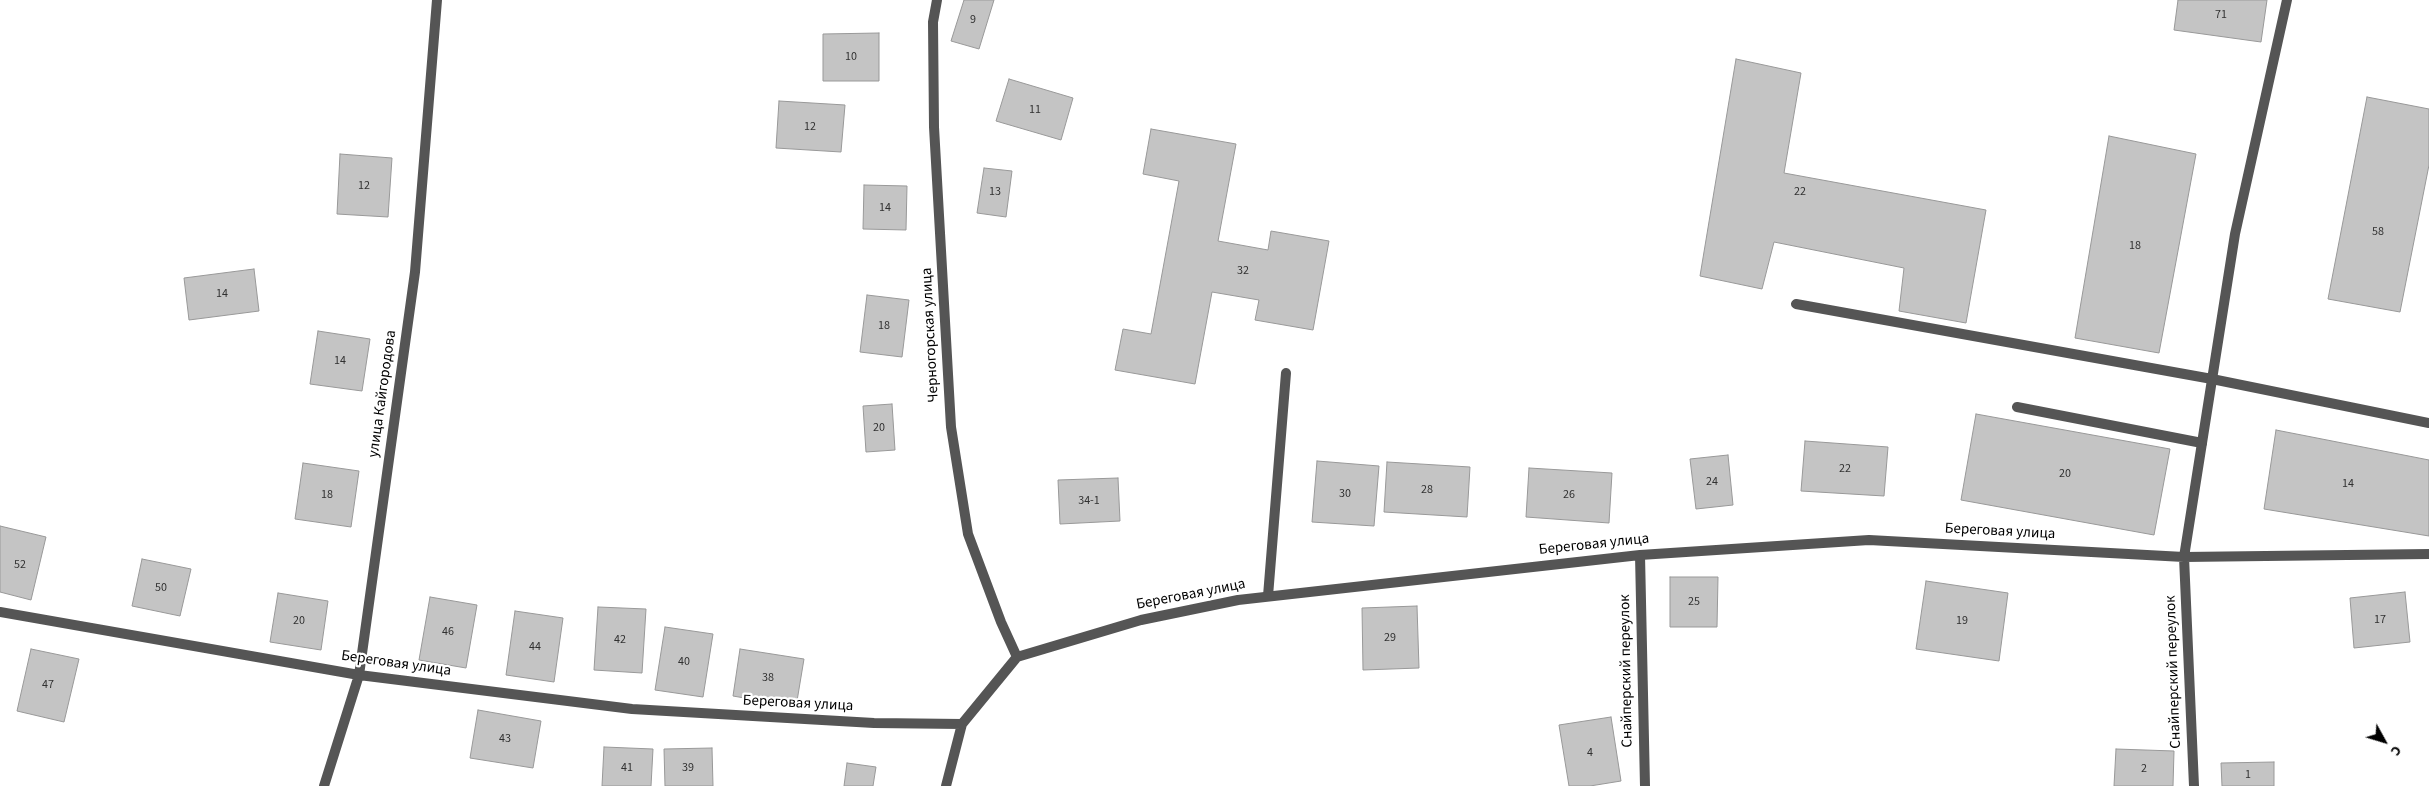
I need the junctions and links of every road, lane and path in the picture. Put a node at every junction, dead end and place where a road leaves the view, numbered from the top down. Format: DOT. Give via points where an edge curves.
graph roads {
  1 [pos="437,0"];
  2 [pos="937,0"];
  3 [pos="2288,0"];
  4 [pos="1796,304"];
  5 [pos="1286,373"];
  6 [pos="2212,379"];
  7 [pos="2017,407"];
  8 [pos="2429,422"];
  9 [pos="2202,443"];
  10 [pos="2429,554"];
  11 [pos="1640,555"];
  12 [pos="2184,557"];
  13 [pos="1268,596"];
  14 [pos="0,612"];
  15 [pos="1017,657"];
  16 [pos="359,675"];
  17 [pos="962,724"];
  18 [pos="324,786"];
  19 [pos="946,786"];
  20 [pos="1645,786"];
  21 [pos="2194,786"];
  1 -- 16 [label="street, улица Кайгородова" via="415,272"];
  2 -- 15 [label="street, Черногорская улица" via="934,127 951,427 968,534"];
  3 -- 6 [label="street, Снайперский переулок" via="2235,234"];
  4 -- 6 [label="street"];
  5 -- 13 [label="street"];
  6 -- 8 [label="street"];
  6 -- 9 [label="street, Снайперский переулок"];
  7 -- 9 [label="street"];
  9 -- 12 [label="street, Снайперский переулок"];
  10 -- 12 [label="street, Береговая улица"];
  11 -- 12 [label="street, Береговая улица" via="1869,540"];
  11 -- 13 [label="street, Береговая улица"];
  11 -- 20 [label="street, Снайперский переулок"];
  12 -- 21 [label="street, Снайперский переулок"];
  13 -- 15 [label="street, Береговая улица" via="1141,620"];
  14 -- 16 [label="street, Береговая улица"];
  15 -- 17 [label="street"];
  16 -- 17 [label="street, Береговая улица" via="632,710 874,723"];
  16 -- 18 [label="street, улица Кайгородова"];
  17 -- 19 [label="street"];
}
